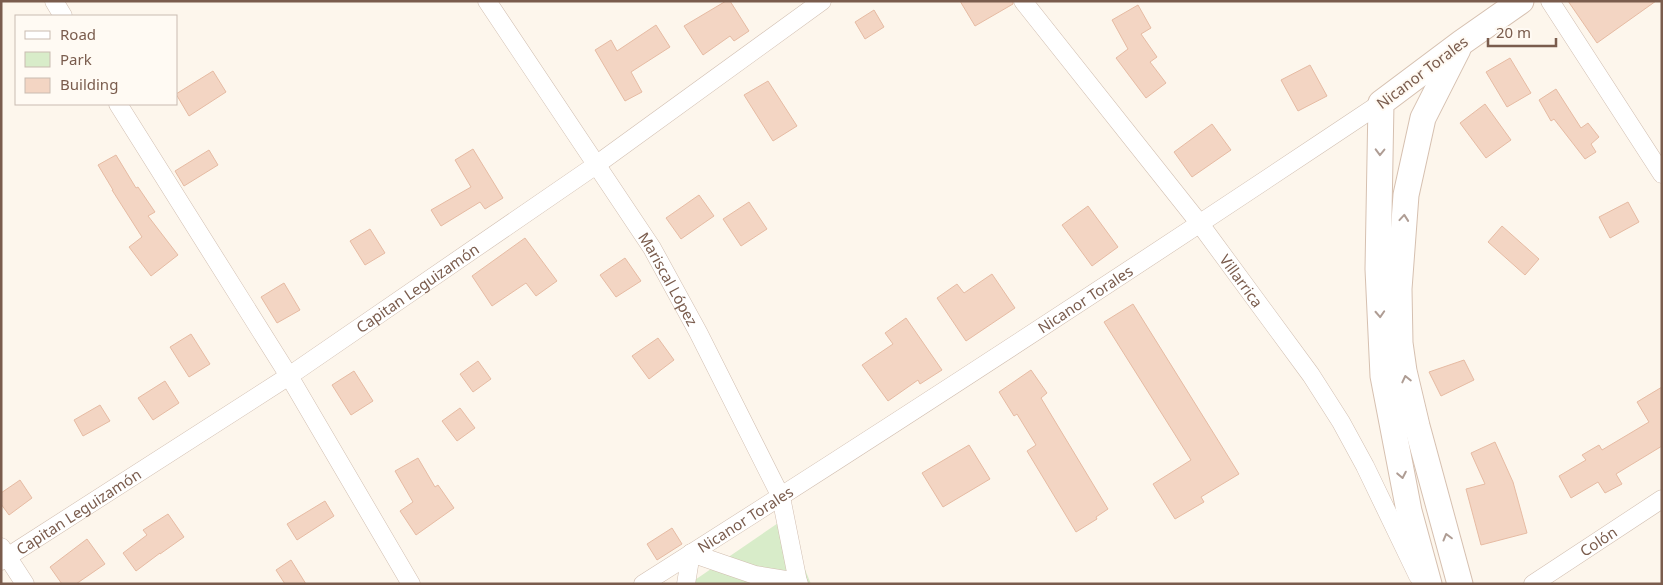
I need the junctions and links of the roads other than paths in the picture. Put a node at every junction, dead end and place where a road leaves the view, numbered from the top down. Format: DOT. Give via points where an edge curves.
graph roads {
  1 [pos="54,1"];
  2 [pos="487,1"];
  3 [pos="822,1"];
  4 [pos="1023,1"];
  5 [pos="1521,1"];
  6 [pos="1550,1"];
  7 [pos="62,15"];
  8 [pos="1461,43"];
  9 [pos="1382,103"];
  10 [pos="119,105"];
  11 [pos="596,165"];
  12 [pos="1662,174"];
  13 [pos="1200,224"];
  14 [pos="289,376"];
  15 [pos="781,497"];
  16 [pos="1662,499"];
  17 [pos="692,553"];
  18 [pos="3,555"];
  19 [pos="799,583"];
  20 [pos="25,584"];
  21 [pos="411,584"];
  22 [pos="642,584"];
  23 [pos="686,584"];
  24 [pos="1422,584"];
  25 [pos="1429,584"];
  26 [pos="1460,584"];
  27 [pos="1533,584"];
  1 -- 7 [label="street"];
  2 -- 11 [label="street, Mariscal López"];
  3 -- 11 [label="street, Capitan Leguizamón"];
  4 -- 13 [label="street, Villarrica"];
  5 -- 8 [label="street, Nicanor Torales"];
  6 -- 12 [label="street"];
  8 -- 9 [label="street, Nicanor Torales"];
  26 -- 8 [label="street, one-way" via="1404,370 1399,289 1406,195 1423,118"];
  9 -- 13 [label="street, Nicanor Torales"];
  9 -- 25 [label="street, one-way" via="1378,269 1383,376 1409,511"];
  10 -- 14 [label="street"];
  11 -- 14 [label="street, Capitan Leguizamón"];
  11 -- 15 [label="street, Mariscal López" via="652,248"];
  13 -- 15 [label="street, Nicanor Torales"];
  13 -- 24 [label="street, Villarrica" via="1311,375 1341,422 1366,466"];
  14 -- 18 [label="street, Capitan Leguizamón"];
  14 -- 21 [label="street"];
  15 -- 17 [label="street, Nicanor Torales"];
  15 -- 19 [label="street, Mariscal López"];
  16 -- 27 [label="street, Colón"];
  17 -- 19 [label="street, Mariscal López" via="755,575"];
  17 -- 22 [label="street, Nicanor Torales"];
  17 -- 23 [label="street"];
  18 -- 20 [label="street"];
}
